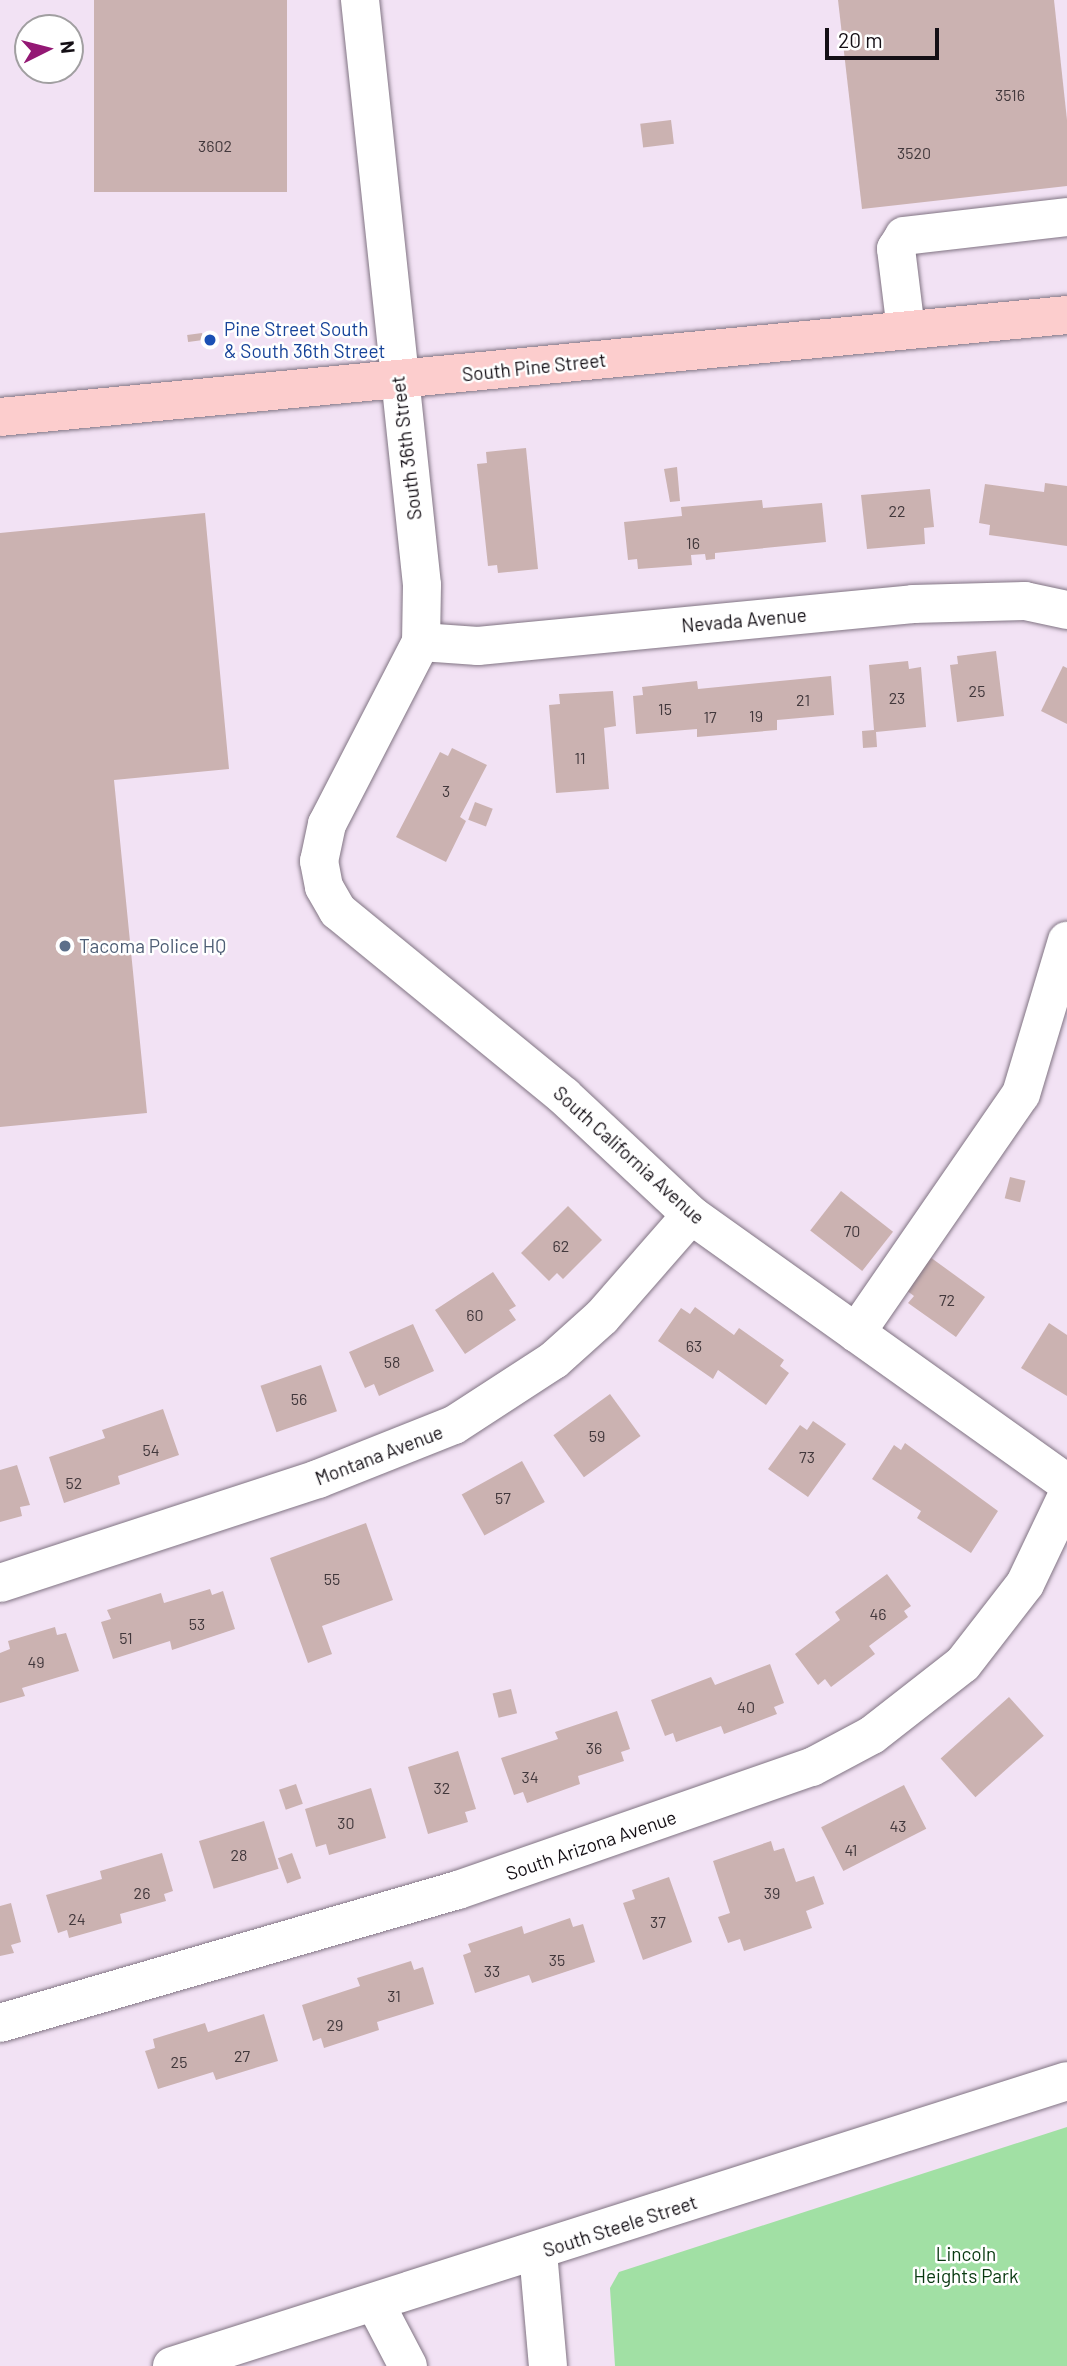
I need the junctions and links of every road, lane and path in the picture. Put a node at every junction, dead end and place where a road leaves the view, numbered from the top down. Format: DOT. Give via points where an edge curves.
graph roads {
  1 [pos="360,0"];
  2 [pos="1067,217"];
  3 [pos="1067,314"];
  4 [pos="906,331"];
  5 [pos="398,380"];
  6 [pos="0,417"];
  7 [pos="1067,610"];
  8 [pos="421,642"];
  9 [pos="319,873"];
  10 [pos="1067,941"];
  11 [pos="691,1215"];
  12 [pos="856,1333"];
  13 [pos="1067,1483"];
  14 [pos="1067,1496"];
  15 [pos="0,1583"];
  16 [pos="0,2023"];
  17 [pos="1067,2081"];
  18 [pos="538,2252"];
  19 [pos="375,2303"];
  20 [pos="172,2366"];
  21 [pos="408,2366"];
  22 [pos="548,2366"];
  1 -- 5 [label="street, South 36th Street"];
  2 -- 4 [label="street" via="904,236 896,249"];
  3 -- 4 [label="main road, South Pine Street"];
  4 -- 5 [label="main road, South Pine Street"];
  5 -- 6 [label="main road, South Pine Street"];
  5 -- 8 [label="street, South 36th Street" via="422,586"];
  7 -- 8 [label="street, Nevada Avenue" via="1025,601 913,604 478,646"];
  8 -- 9 [label="street, South 36th Street" via="327,824"];
  9 -- 11 [label="street, South California Avenue" via="338,911 564,1096"];
  10 -- 12 [label="street" via="1021,1094"];
  11 -- 12 [label="street, South California Avenue"];
  11 -- 15 [label="street, Montana Avenue" via="602,1317 554,1360 454,1425 318,1479"];
  12 -- 13 [label="street, South California Avenue"];
  14 -- 16 [label="street, South Arizona Avenue" via="1025,1584 963,1664 872,1735 811,1767 458,1890"];
  17 -- 18 [label="street, South Steele Street"];
  18 -- 19 [label="street, South Steele Street"];
  18 -- 22 [label="street"];
  19 -- 20 [label="street, South Steele Street"];
  19 -- 21 [label="street"];
}
